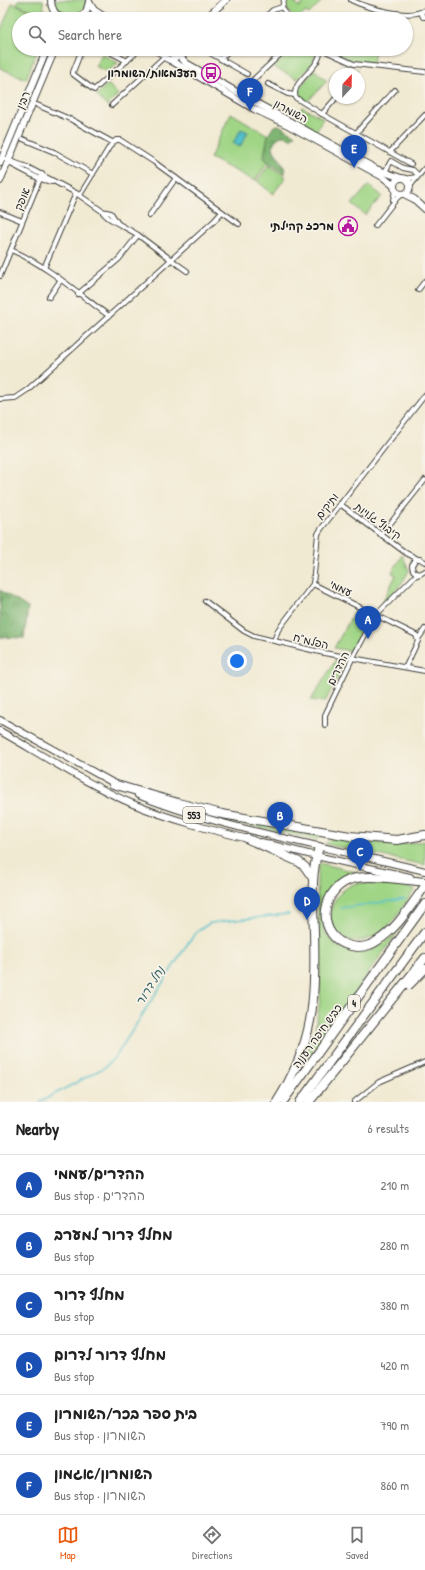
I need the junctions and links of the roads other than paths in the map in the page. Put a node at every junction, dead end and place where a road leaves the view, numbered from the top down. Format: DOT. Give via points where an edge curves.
graph roads {
  1 [pos="51,0"];
  2 [pos="226,0"];
  3 [pos="284,0"];
  4 [pos="351,0"];
  5 [pos="89,1"];
  6 [pos="282,6"];
  7 [pos="425,10"];
  8 [pos="54,12"];
  9 [pos="86,12"];
  10 [pos="97,12"];
  11 [pos="213,12"];
  12 [pos="271,12"];
  13 [pos="285,12"];
  14 [pos="392,12"];
  15 [pos="413,12"];
  16 [pos="421,12"];
  17 [pos="425,17"];
  18 [pos="43,56"];
  19 [pos="52,56"];
  20 [pos="79,56"];
  21 [pos="117,56"];
  22 [pos="132,56"];
  23 [pos="160,56"];
  24 [pos="166,56"];
  25 [pos="176,56"];
  26 [pos="181,56"];
  27 [pos="215,56"];
  28 [pos="223,56"];
  29 [pos="279,56"];
  30 [pos="324,56"];
  31 [pos="334,56"];
  32 [pos="319,58"];
  33 [pos="220,59"];
  34 [pos="170,60"];
  35 [pos="127,61"];
  36 [pos="425,72"];
  37 [pos="247,74"];
  38 [pos="268,84"];
  39 [pos="395,90"];
  40 [pos="295,95"];
  41 [pos="241,98"];
  42 [pos="37,104"];
  43 [pos="331,104"];
  44 [pos="112,105"];
  45 [pos="322,114"];
  46 [pos="425,115"];
  47 [pos="356,133"];
  48 [pos="24,139"];
  49 [pos="112,142"];
  50 [pos="390,152"];
  51 [pos="1,161"];
  52 [pos="8,161"];
  53 [pos="412,164"];
  54 [pos="425,168"];
  55 [pos="386,170"];
  56 [pos="93,174"];
  57 [pos="41,176"];
  58 [pos="417,176"];
  59 [pos="176,178"];
  60 [pos="403,179"];
  61 [pos="0,181"];
  62 [pos="395,188"];
  63 [pos="410,188"];
  64 [pos="76,193"];
  65 [pos="403,194"];
  66 [pos="80,195"];
  67 [pos="414,199"];
  68 [pos="392,204"];
  69 [pos="425,209"];
  70 [pos="0,212"];
  71 [pos="222,212"];
  72 [pos="149,216"];
  73 [pos="22,221"];
  74 [pos="239,224"];
  75 [pos="375,226"];
  76 [pos="138,235"];
  77 [pos="11,250"];
  78 [pos="171,260"];
  79 [pos="44,268"];
  80 [pos="187,271"];
  81 [pos="0,276"];
  82 [pos="60,281"];
  83 [pos="425,282"];
  84 [pos="418,290"];
  85 [pos="78,294"];
  86 [pos="49,297"];
  87 [pos="109,316"];
  88 [pos="425,395"];
  89 [pos="0,399"];
  90 [pos="425,480"];
  91 [pos="340,504"];
  92 [pos="381,535"];
  93 [pos="406,553"];
  94 [pos="423,560"];
  95 [pos="412,566"];
  96 [pos="425,571"];
  97 [pos="420,574"];
  98 [pos="313,584"];
  99 [pos="406,585"];
  100 [pos="205,601"];
  101 [pos="376,615"];
  102 [pos="425,629"];
  103 [pos="418,639"];
  104 [pos="274,641"];
  105 [pos="352,659"];
  106 [pos="406,666"];
  107 [pos="425,671"];
  108 [pos="0,720"];
  109 [pos="325,725"];
  110 [pos="0,731"];
  111 [pos="113,784"];
  112 [pos="425,835"];
  113 [pos="248,839"];
  114 [pos="319,847"];
  115 [pos="316,856"];
  116 [pos="425,871"];
  117 [pos="312,877"];
  118 [pos="397,877"];
  119 [pos="425,881"];
  120 [pos="425,886"];
  121 [pos="425,904"];
  122 [pos="425,932"];
  123 [pos="425,958"];
  124 [pos="425,969"];
  125 [pos="379,1015"];
  126 [pos="425,1062"];
  127 [pos="278,1102"];
  128 [pos="282,1102"];
  129 [pos="300,1102"];
  130 [pos="310,1102"];
  131 [pos="354,1102"];
  1 -- 8 [label="street"];
  2 -- 11 [label="street"];
  3 -- 6 [label="street"];
  4 -- 14 [label="street" via="369,8"];
  5 -- 9 [label="street"];
  5 -- 10 [label="street"];
  6 -- 12 [label="street"];
  6 -- 13 [label="street"];
  7 -- 16 [label="street"];
  15 -- 16 [label="street"];
  16 -- 17 [label="street"];
  18 -- 51 [label="street, רבין"];
  19 -- 52 [label="street, רבין"];
  20 -- 35 [label="street" via="73,74 94,90"];
  21 -- 35 [label="street"];
  22 -- 35 [label="street"];
  23 -- 44 [label="street"];
  24 -- 34 [label="street, השומרון"];
  25 -- 34 [label="street"];
  26 -- 41 [label="street, השומרון" via="186,63"];
  27 -- 33 [label="street"];
  28 -- 33 [label="street"];
  29 -- 41 [label="street" via="253,80"];
  30 -- 32 [label="street"];
  31 -- 36 [label="street" via="354,64"];
  32 -- 40 [label="street" via="297,86"];
  33 -- 37 [label="street"];
  34 -- 41 [label="street, השומרון"];
  38 -- 40 [label="street"];
  39 -- 47 [label="street"];
  40 -- 45 [label="street" via="301,102"];
  41 -- 60 [label="street, השומרון" via="376,169"];
  41 -- 62 [label="street, השומרון" via="376,174"];
  42 -- 49 [label="street"];
  43 -- 45 [label="street"];
  45 -- 47 [label="street"];
  46 -- 50 [label="street"];
  47 -- 50 [label="street"];
  48 -- 56 [label="street"];
  49 -- 56 [label="street"];
  49 -- 59 [label="street" via="126,142"];
  50 -- 53 [label="street"];
  51 -- 52 [label="street"];
  52 -- 57 [label="street"];
  52 -- 61 [label="street, רבין"];
  54 -- 58 [label="street"];
  55 -- 58 [label="street" via="392,161 402,168 413,170"];
  56 -- 66 [label="street"];
  57 -- 64 [label="street"];
  57 -- 73 [label="street, אופק"];
  58 -- 60 [label="street"];
  58 -- 63 [label="street"];
  59 -- 71 [label="street"];
  59 -- 72 [label="street"];
  60 -- 62 [label="street" via="396,182"];
  60 -- 63 [label="street" via="408,181"];
  62 -- 65 [label="street"];
  62 -- 68 [label="street"];
  63 -- 65 [label="street"];
  63 -- 67 [label="street"];
  64 -- 66 [label="street"];
  64 -- 79 [label="street"];
  65 -- 67 [label="street"];
  65 -- 68 [label="street"];
  66 -- 76 [label="street" via="102,211 111,213 117,222"];
  67 -- 69 [label="street"];
  68 -- 75 [label="street"];
  70 -- 73 [label="street"];
  71 -- 74 [label="street"];
  71 -- 78 [label="street"];
  73 -- 77 [label="street, אופק"];
  76 -- 78 [label="street"];
  76 -- 85 [label="street" via="119,259"];
  77 -- 79 [label="street"];
  77 -- 81 [label="street, אופק"];
  78 -- 80 [label="street"];
  78 -- 87 [label="street"];
  79 -- 82 [label="street"];
  82 -- 85 [label="street"];
  82 -- 86 [label="street"];
  83 -- 84 [label="street"];
  85 -- 87 [label="street"];
  87 -- 89 [label="street" via="27,390 15,398"];
  88 -- 91 [label="street, ותיקים"];
  90 -- 92 [label="street"];
  91 -- 92 [label="street, קיבוץ גלויות"];
  91 -- 98 [label="street, ותיקים" via="319,532"];
  92 -- 93 [label="street, קיבוץ גלויות"];
  93 -- 94 [label="street, קיבוץ גלויות"];
  93 -- 95 [label="street, קיבוץ גלויות"];
  94 -- 95 [label="street" via="414,561"];
  95 -- 97 [label="street" via="416,573"];
  95 -- 99 [label="street, ההדרים" via="411,576"];
  96 -- 97 [label="street, ההדרים"];
  97 -- 99 [label="street, ההדרים"];
  98 -- 101 [label="street, עממי"];
  98 -- 104 [label="street" via="278,630"];
  99 -- 101 [label="street, ההדרים"];
  100 -- 104 [label="street, הפלמ\"ח" via="244,631"];
  101 -- 103 [label="street, עממי" via="416,635"];
  101 -- 105 [label="street, ההדרים"];
  102 -- 103 [label="street"];
  103 -- 106 [label="street"];
  104 -- 105 [label="street, הפלמ\"ח"];
  105 -- 106 [label="street, הפלמ\"ח"];
  105 -- 109 [label="street, ההדרים" via="324,715"];
  106 -- 107 [label="street, הפלמ\"ח"];
  108 -- 111 [label="street, 553"];
  110 -- 113 [label="street, 553" via="134,804 201,827"];
  111 -- 112 [label="highway" via="222,814 350,836 397,840"];
  111 -- 114 [label="street, 553" via="197,816"];
  113 -- 115 [label="street, 553"];
  113 -- 117 [label="highway" via="299,862"];
  114 -- 115 [label="highway"];
  114 -- 116 [label="street, 553"];
  115 -- 117 [label="highway"];
  115 -- 118 [label="street, 553"];
  117 -- 127 [label="highway" via="315,984 310,1030"];
  118 -- 119 [label="highway"];
  118 -- 120 [label="highway" via="357,878 336,888 328,903 326,919 330,932 341,942 354,946 368,946 389,933"];
  121 -- 128 [label="highway, כביש חיפה רעננה / 4"];
  122 -- 129 [label="highway, 4"];
  123 -- 125 [label="highway"];
  124 -- 125 [label="highway"];
  125 -- 130 [label="highway"];
  126 -- 131 [label="street" via="379,1082"];
}
